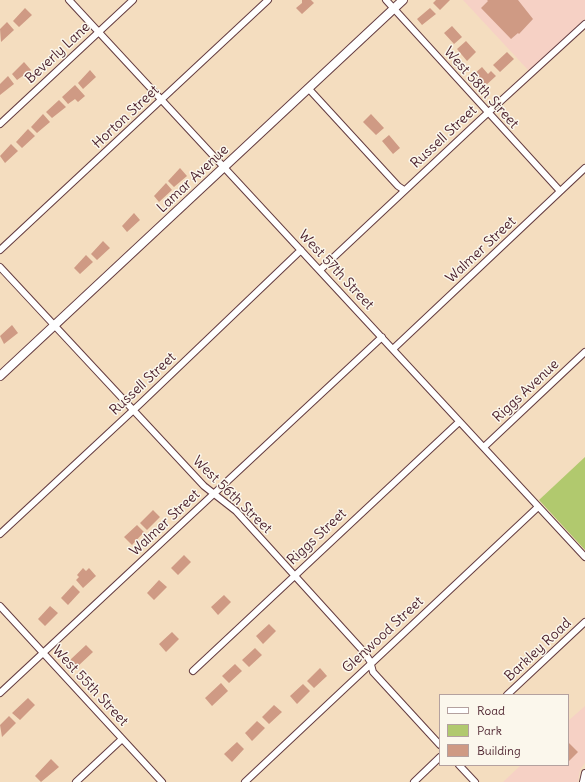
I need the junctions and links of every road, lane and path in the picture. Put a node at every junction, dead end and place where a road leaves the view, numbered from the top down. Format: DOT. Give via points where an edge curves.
graph roads {
  1 [pos="69,0"];
  2 [pos="133,0"];
  3 [pos="268,0"];
  4 [pos="386,0"];
  5 [pos="403,0"];
  6 [pos="394,8"];
  7 [pos="585,24"];
  8 [pos="99,32"];
  9 [pos="308,88"];
  10 [pos="161,100"];
  11 [pos="488,113"];
  12 [pos="0,124"];
  13 [pos="224,167"];
  14 [pos="585,168"];
  15 [pos="404,190"];
  16 [pos="560,191"];
  17 [pos="0,250"];
  18 [pos="301,250"];
  19 [pos="0,267"];
  20 [pos="320,270"];
  21 [pos="55,325"];
  22 [pos="382,337"];
  23 [pos="393,349"];
  24 [pos="585,352"];
  25 [pos="0,376"];
  26 [pos="133,410"];
  27 [pos="459,422"];
  28 [pos="484,447"];
  29 [pos="215,494"];
  30 [pos="538,507"];
  31 [pos="0,534"];
  32 [pos="585,558"];
  33 [pos="294,575"];
  34 [pos="0,606"];
  35 [pos="585,622"];
  36 [pos="43,653"];
  37 [pos="370,663"];
  38 [pos="193,671"];
  39 [pos="0,693"];
  40 [pos="508,694"];
  41 [pos="122,739"];
  42 [pos="439,744"];
  43 [pos="439,758"];
  44 [pos="460,766"];
  45 [pos="585,773"];
  46 [pos="76,782"];
  47 [pos="162,782"];
  48 [pos="245,782"];
  49 [pos="414,782"];
  50 [pos="475,782"];
  51 [pos="583,782"];
  1 -- 8 [label="street, West 57th Street"];
  2 -- 8 [label="street, Beverly Lane"];
  3 -- 10 [label="street, Horton Street"];
  4 -- 6 [label="street, West 58th Street"];
  5 -- 6 [label="street, Lamar Avenue"];
  6 -- 9 [label="street, Lamar Avenue"];
  6 -- 11 [label="street, West 58th Street"];
  7 -- 11 [label="street, Russell Street"];
  8 -- 10 [label="street, West 57th Street"];
  8 -- 12 [label="street, Beverly Lane"];
  9 -- 13 [label="street, Lamar Avenue"];
  9 -- 15 [label="street"];
  10 -- 13 [label="street, West 57th Street"];
  10 -- 17 [label="street, Horton Street"];
  11 -- 15 [label="street, Russell Street"];
  11 -- 16 [label="street, West 58th Street"];
  13 -- 18 [label="street, West 57th Street"];
  13 -- 21 [label="street, Lamar Avenue"];
  14 -- 16 [label="street, Walmer Street"];
  15 -- 20 [label="street, Russell Street"];
  16 -- 23 [label="street, Walmer Street"];
  18 -- 20 [label="street, West 57th Street"];
  18 -- 26 [label="street, Russell Street"];
  19 -- 21 [label="street, West 56th Street"];
  20 -- 22 [label="street, West 57th Street"];
  21 -- 25 [label="street, Lamar Avenue"];
  21 -- 26 [label="street, West 56th Street"];
  22 -- 23 [label="street, West 57th Street"];
  22 -- 29 [label="street, Walmer Street"];
  23 -- 27 [label="street, West 57th Street"];
  24 -- 28 [label="street, Riggs Avenue"];
  26 -- 29 [label="street, West 56th Street" via="204,486"];
  26 -- 31 [label="street, Russell Street"];
  27 -- 28 [label="street, West 57th Street"];
  27 -- 33 [label="street, Riggs Street"];
  28 -- 30 [label="street, West 57th Street"];
  29 -- 33 [label="street, West 56th Street" via="233,509"];
  29 -- 36 [label="street, Walmer Street"];
  30 -- 32 [label="street, West 57th Street"];
  30 -- 37 [label="street, Glenwood Street"];
  33 -- 37 [label="street, West 56th Street" via="364,652"];
  33 -- 38 [label="street, Riggs Street"];
  34 -- 36 [label="street, West 55th Street"];
  35 -- 40 [label="street, Barkley Road"];
  36 -- 39 [label="street, Walmer Street"];
  36 -- 41 [label="street, West 55th Street"];
  37 -- 42 [label="street, West 56th Street" via="373,672"];
  37 -- 48 [label="street, Glenwood Street"];
  41 -- 46 [label="street"];
  41 -- 47 [label="street, West 55th Street"];
  43 -- 49 [label="street"];
  44 -- 50 [label="street"];
  45 -- 51 [label="street"];
}
